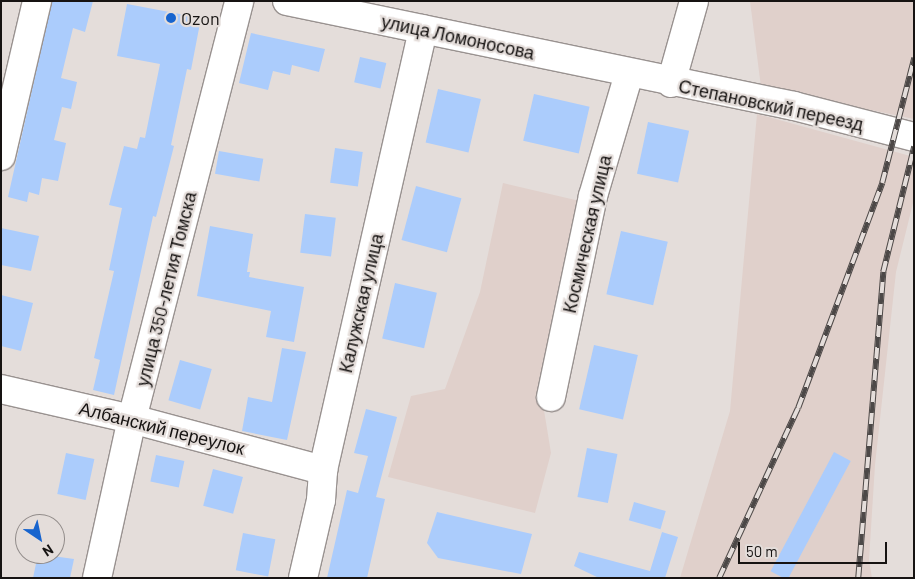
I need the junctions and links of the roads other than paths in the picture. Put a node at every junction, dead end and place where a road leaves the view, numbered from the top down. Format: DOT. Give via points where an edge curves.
graph roads {
  1 [pos="37,1"];
  2 [pos="239,1"];
  3 [pos="287,1"];
  4 [pos="694,1"];
  5 [pos="396,12"];
  6 [pos="422,29"];
  7 [pos="629,74"];
  8 [pos="671,83"];
  9 [pos="914,137"];
  10 [pos="1,156"];
  11 [pos="1,389"];
  12 [pos="551,397"];
  13 [pos="132,419"];
  14 [pos="323,470"];
  15 [pos="97,578"];
  16 [pos="302,578"];
  1 -- 10 [label="street"];
  2 -- 13 [label="street, улица 350-летия Томска"];
  3 -- 5 [label="street, улица Ломоносова"];
  4 -- 8 [label="street"];
  5 -- 6 [label="street, улица Ломоносова"];
  6 -- 7 [label="street, улица Ломоносова"];
  6 -- 14 [label="street, Калужская улица"];
  7 -- 8 [label="street, Степановский переезд"];
  7 -- 12 [label="street, Космическая улица" via="593,196"];
  8 -- 9 [label="street, Степановский переезд" via="794,106"];
  11 -- 13 [label="street, Албанский переулок"];
  13 -- 14 [label="street, Албанский переулок"];
  13 -- 15 [label="street, улица 350-летия Томска"];
  14 -- 16 [label="street, Калужская улица" via="321,500"];
}
